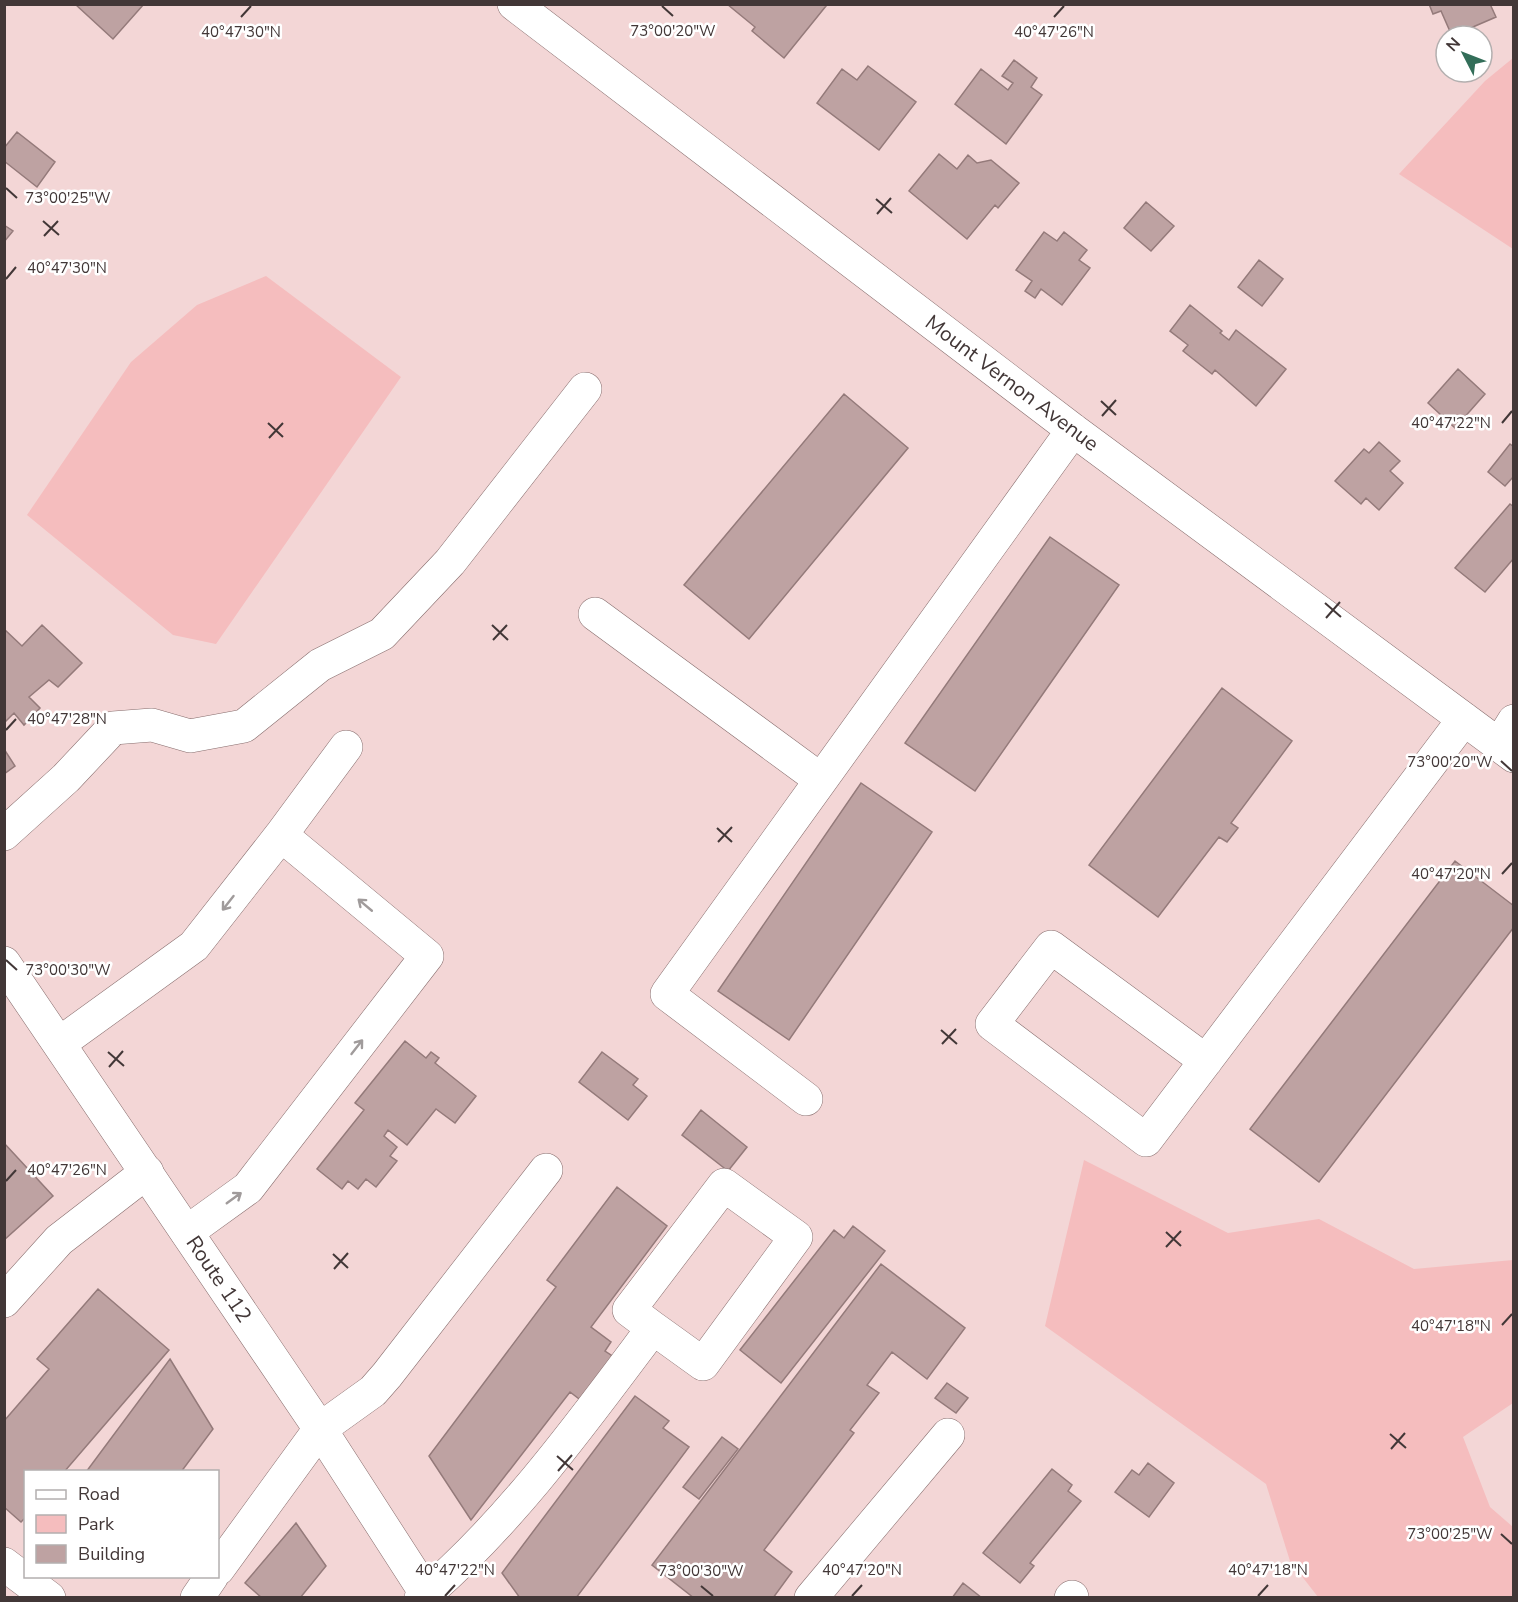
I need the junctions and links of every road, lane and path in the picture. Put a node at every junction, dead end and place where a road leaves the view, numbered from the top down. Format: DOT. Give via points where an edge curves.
graph roads {
  1 [pos="514,4"];
  2 [pos="585,389"];
  3 [pos="1073,430"];
  4 [pos="595,614"];
  5 [pos="1464,719"];
  6 [pos="1509,741"];
  7 [pos="346,747"];
  8 [pos="821,780"];
  9 [pos="4,834"];
  10 [pos="281,835"];
  11 [pos="4,963"];
  12 [pos="60,1043"];
  13 [pos="1206,1061"];
  14 [pos="806,1099"];
  15 [pos="546,1170"];
  16 [pos="147,1172"];
  17 [pos="187,1232"];
  18 [pos="4,1301"];
  19 [pos="653,1328"];
  20 [pos="320,1429"];
  21 [pos="948,1435"];
  22 [pos="4,1564"];
  23 [pos="219,1568"];
  24 [pos="211,1578"];
  25 [pos="425,1596"];
  26 [pos="49,1598"];
  27 [pos="197,1598"];
  28 [pos="811,1598"];
  1 -- 3 [label="street, Mount Vernon Avenue"];
  2 -- 9 [label="street" via="450,562 382,634 320,665 244,726 190,736 152,725 113,728 66,778"];
  3 -- 5 [label="street, Mount Vernon Avenue"];
  3 -- 8 [label="street"];
  4 -- 8 [label="street"];
  5 -- 6 [label="street, Mount Vernon Avenue"];
  5 -- 13 [label="street"];
  7 -- 10 [label="street"];
  8 -- 14 [label="street" via="667,994"];
  10 -- 12 [label="street, one-way" via="195,946"];
  17 -- 10 [label="street, one-way" via="248,1188 427,956"];
  11 -- 12 [label="street, Route 112"];
  12 -- 16 [label="street, Route 112"];
  13 -- 13 [label="street" via="1146,1140 992,1024 1051,947"];
  15 -- 20 [label="street" via="387,1375 372,1391"];
  16 -- 17 [label="street, Route 112"];
  16 -- 18 [label="street" via="59,1239"];
  17 -- 20 [label="street, Route 112"];
  19 -- 19 [label="street" via="629,1310 724,1185 796,1237 703,1364"];
  19 -- 25 [label="street" via="593,1408 475,1550"];
  20 -- 23 [label="street"];
  20 -- 25 [label="street, Route 112"];
  21 -- 28 [label="street"];
  22 -- 26 [label="street"];
  24 -- 27 [label="street"];
}
